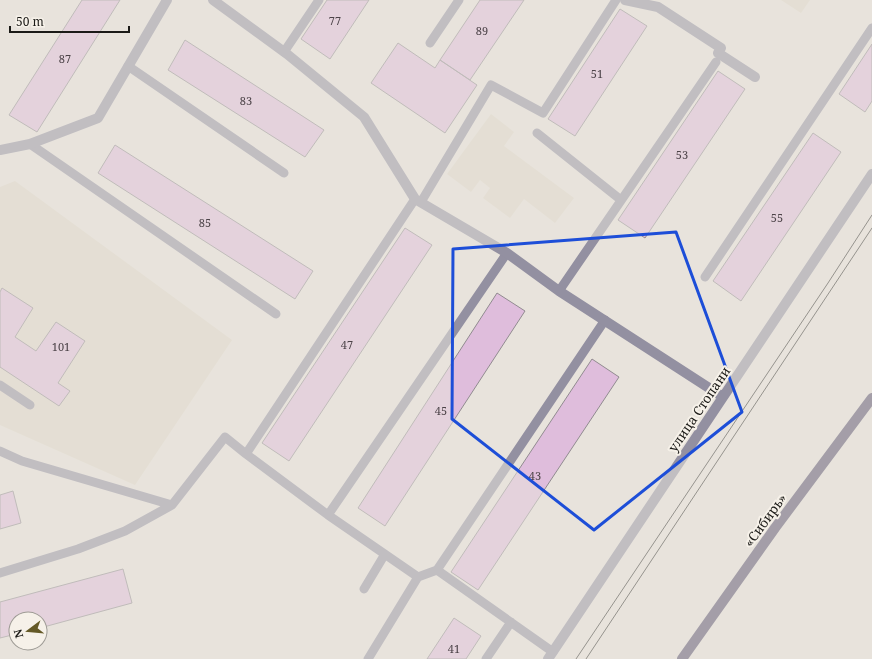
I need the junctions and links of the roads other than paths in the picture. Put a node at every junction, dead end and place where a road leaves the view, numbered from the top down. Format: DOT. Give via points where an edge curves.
graph roads {
  1 [pos="167,0"];
  2 [pos="213,0"];
  3 [pos="319,0"];
  4 [pos="459,0"];
  5 [pos="616,0"];
  6 [pos="625,0"];
  7 [pos="872,28"];
  8 [pos="430,43"];
  9 [pos="284,52"];
  10 [pos="716,62"];
  11 [pos="128,66"];
  12 [pos="755,77"];
  13 [pos="538,133"];
  14 [pos="30,144"];
  15 [pos="0,150"];
  16 [pos="284,173"];
  17 [pos="872,174"];
  18 [pos="418,200"];
  19 [pos="621,200"];
  20 [pos="507,253"];
  21 [pos="705,277"];
  22 [pos="559,291"];
  23 [pos="276,314"];
  24 [pos="605,320"];
  25 [pos="0,385"];
  26 [pos="723,397"];
  27 [pos="872,398"];
  28 [pos="30,405"];
  29 [pos="0,452"];
  30 [pos="246,454"];
  31 [pos="172,505"];
  32 [pos="328,515"];
  33 [pos="385,554"];
  34 [pos="437,570"];
  35 [pos="0,573"];
  36 [pos="418,577"];
  37 [pos="364,589"];
  38 [pos="511,622"];
  39 [pos="550,656"];
  40 [pos="368,659"];
  41 [pos="486,659"];
  42 [pos="682,659"];
  1 -- 11 [label="street"];
  2 -- 9 [label="street"];
  3 -- 9 [label="lane"];
  4 -- 8 [label="lane"];
  5 -- 18 [label="lane" via="543,113 491,85"];
  6 -- 12 [label="street" via="658,7 721,48 718,53"];
  7 -- 21 [label="lane"];
  9 -- 18 [label="street" via="364,117"];
  10 -- 19 [label="lane"];
  11 -- 14 [label="street" via="98,118"];
  11 -- 16 [label="lane"];
  13 -- 19 [label="lane"];
  14 -- 15 [label="street"];
  14 -- 23 [label="lane"];
  17 -- 26 [label="street, улица Стопани"];
  18 -- 20 [label="street"];
  18 -- 30 [label="lane"];
  19 -- 22 [label="lane"];
  20 -- 22 [label="street"];
  20 -- 32 [label="lane"];
  22 -- 24 [label="street"];
  24 -- 26 [label="street"];
  24 -- 34 [label="lane"];
  25 -- 28 [label="lane"];
  26 -- 39 [label="street, улица Стопани"];
  27 -- 42 [label="main road, «Сибирь»"];
  29 -- 31 [label="lane" via="22,461"];
  30 -- 31 [label="lane" via="225,437"];
  30 -- 32 [label="lane"];
  31 -- 35 [label="lane" via="78,550"];
  32 -- 33 [label="lane"];
  33 -- 36 [label="lane"];
  33 -- 37 [label="lane"];
  34 -- 36 [label="lane"];
  34 -- 38 [label="lane"];
  36 -- 40 [label="lane"];
  38 -- 39 [label="lane"];
  38 -- 41 [label="lane"];
}
